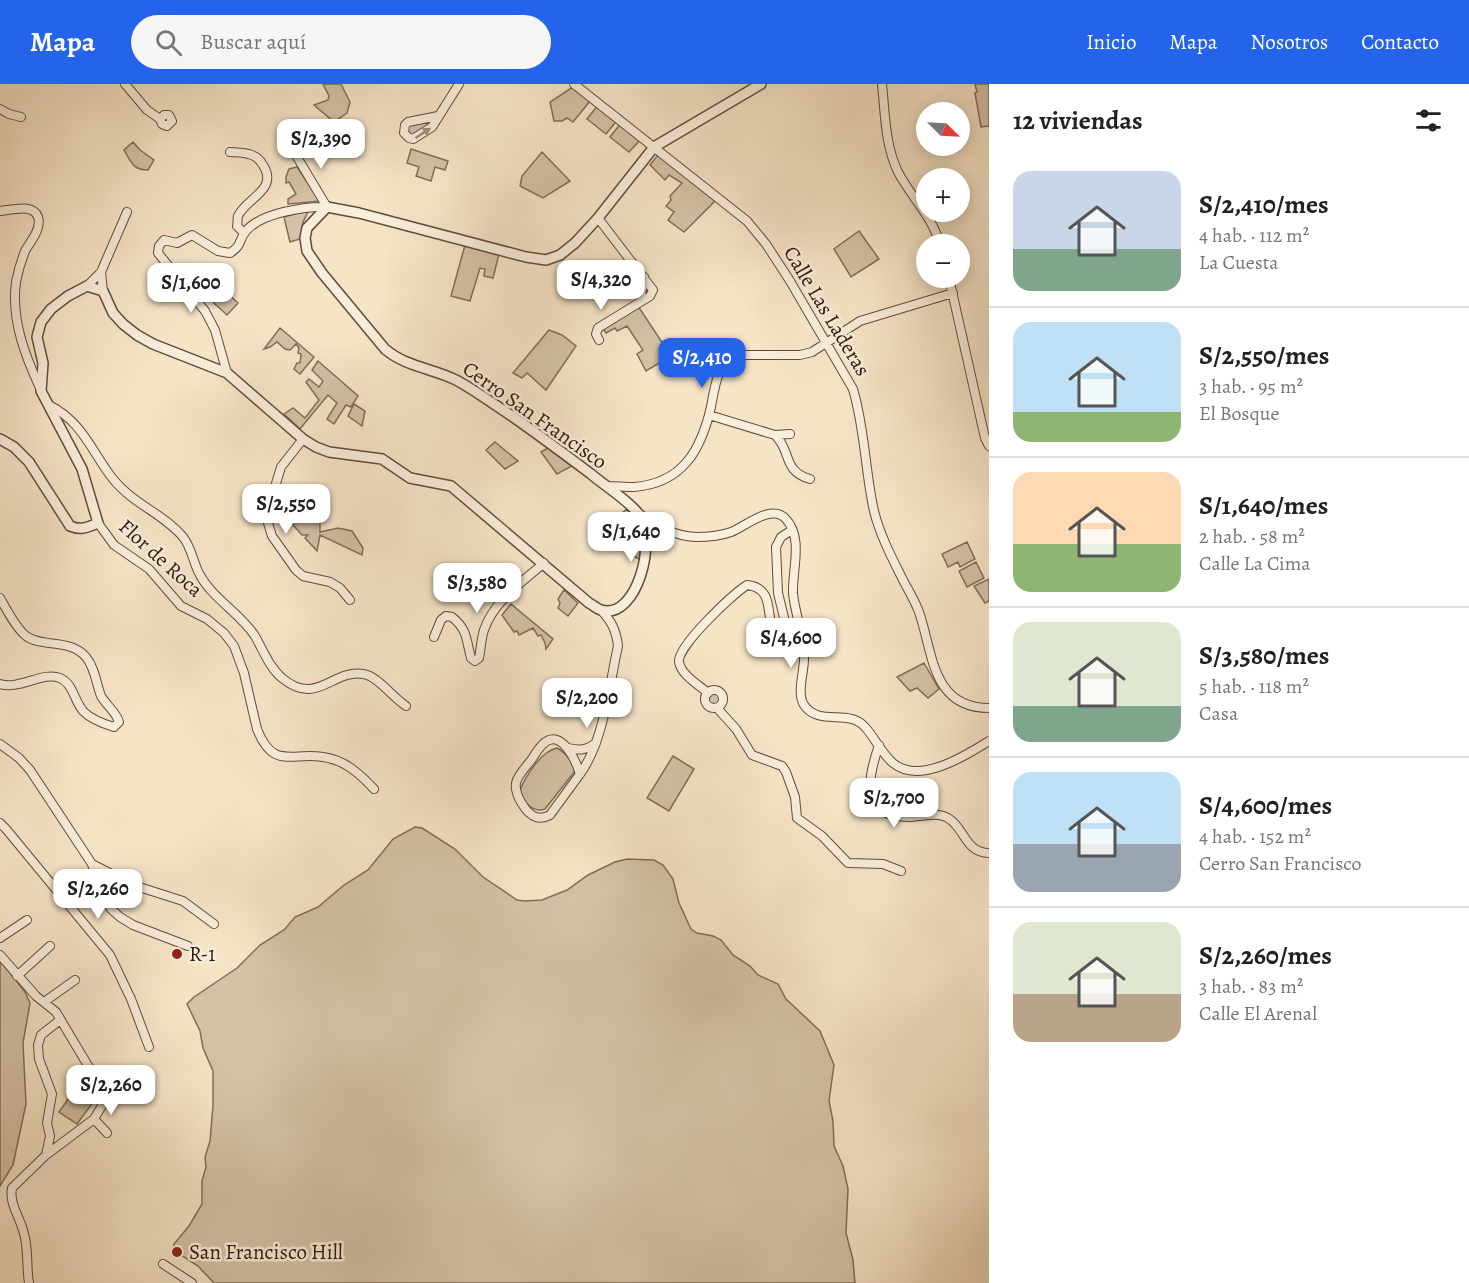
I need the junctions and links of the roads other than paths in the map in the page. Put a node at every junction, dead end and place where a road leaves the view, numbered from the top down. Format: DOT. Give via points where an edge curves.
graph roads {
  1 [pos="125,84"];
  2 [pos="459,84"];
  3 [pos="574,84"];
  4 [pos="761,84"];
  5 [pos="882,84"];
  6 [pos="0,109"];
  7 [pos="438,116"];
  8 [pos="21,117"];
  9 [pos="160,119"];
  10 [pos="291,147"];
  11 [pos="654,147"];
  12 [pos="230,152"];
  13 [pos="327,207"];
  14 [pos="0,211"];
  15 [pos="127,212"];
  16 [pos="598,218"];
  17 [pos="244,233"];
  18 [pos="937,234"];
  19 [pos="101,272"];
  20 [pos="87,286"];
  21 [pos="952,288"];
  22 [pos="103,291"];
  23 [pos="953,293"];
  24 [pos="599,340"];
  25 [pos="827,343"];
  26 [pos="227,373"];
  27 [pos="41,391"];
  28 [pos="49,405"];
  29 [pos="709,415"];
  30 [pos="790,434"];
  31 [pos="775,435"];
  32 [pos="0,439"];
  33 [pos="303,439"];
  34 [pos="989,446"];
  35 [pos="810,478"];
  36 [pos="605,486"];
  37 [pos="634,487"];
  38 [pos="629,506"];
  39 [pos="638,513"];
  40 [pos="98,523"];
  41 [pos="792,530"];
  42 [pos="544,563"];
  43 [pos="0,598"];
  44 [pos="350,600"];
  45 [pos="601,610"];
  46 [pos="434,637"];
  47 [pos="0,684"];
  48 [pos="708,693"];
  49 [pos="406,706"];
  50 [pos="717,708"];
  51 [pos="989,708"];
  52 [pos="989,741"];
  53 [pos="596,743"];
  54 [pos="0,744"];
  55 [pos="879,745"];
  56 [pos="568,748"];
  57 [pos="580,774"];
  58 [pos="374,789"];
  59 [pos="0,823"];
  60 [pos="989,853"];
  61 [pos="92,864"];
  62 [pos="901,872"];
  63 [pos="27,920"];
  64 [pos="214,924"];
  65 [pos="0,939"];
  66 [pos="50,946"];
  67 [pos="188,946"];
  68 [pos="0,955"];
  69 [pos="17,976"];
  70 [pos="75,980"];
  71 [pos="45,1002"];
  72 [pos="60,1020"];
  73 [pos="149,1047"];
  74 [pos="123,1092"];
  75 [pos="104,1098"];
  76 [pos="94,1119"];
  77 [pos="107,1133"];
  78 [pos="46,1155"];
  79 [pos="163,1264"];
  80 [pos="29,1283"];
  81 [pos="192,1283"];
  1 -- 9 [label="street"];
  2 -- 7 [label="street"];
  3 -- 11 [label="street, Calle Las Laderas"];
  4 -- 11 [label="street"];
  5 -- 18 [label="street" via="891,155"];
  6 -- 8 [label="street"];
  10 -- 13 [label="street"];
  11 -- 16 [label="street"];
  11 -- 25 [label="street, Calle Las Laderas" via="747,221 766,244"];
  12 -- 17 [label="street" via="249,153 260,160 267,172 266,186 238,216 237,226"];
  13 -- 16 [label="street" via="546,260 575,243"];
  13 -- 17 [label="street" via="312,207 254,222"];
  13 -- 36 [label="street, Cerro San Francisco" via="307,228 307,251 385,349 397,359 436,371 474,391"];
  14 -- 27 [label="street" via="26,209 38,218 19,272 15,302 24,348"];
  15 -- 19 [label="street"];
  16 -- 24 [label="street" via="653,290 650,296 598,328"];
  17 -- 26 [label="street" via="238,248 230,253 218,251 192,235 177,243 164,240 158,253 206,311"];
  19 -- 20 [label="street"];
  19 -- 22 [label="street"];
  20 -- 22 [label="street"];
  20 -- 27 [label="street" via="59,302 41,322 37,337 43,363"];
  21 -- 23 [label="street"];
  22 -- 26 [label="street" via="113,313 136,335"];
  23 -- 25 [label="street" via="860,321"];
  23 -- 34 [label="street"];
  25 -- 29 [label="street" via="800,355 733,357 720,370"];
  25 -- 51 [label="street, Calle Las Laderas" via="853,389 874,510 889,554 920,614 937,676 965,704"];
  26 -- 33 [label="street"];
  27 -- 28 [label="street, Flor de Roca"];
  28 -- 40 [label="street, Flor de Roca" via="82,469"];
  28 -- 49 [label="street" via="64,412 78,426 124,491 184,539 207,585 253,633 283,679 312,689 363,674 380,682"];
  29 -- 31 [label="street"];
  29 -- 37 [label="street" via="703,438 686,465 661,481"];
  30 -- 31 [label="street"];
  31 -- 35 [label="street" via="792,470"];
  32 -- 40 [label="street" via="29,462 70,526 84,529"];
  33 -- 42 [label="street" via="329,452 382,459 410,478 451,486"];
  33 -- 44 [label="street" via="281,467 268,510 268,524 296,570 303,576 330,582"];
  36 -- 37 [label="street"];
  36 -- 38 [label="street, Cerro San Francisco"];
  37 -- 38 [label="street"];
  38 -- 39 [label="street, Cerro San Francisco"];
  39 -- 41 [label="street, Cerro San Francisco" via="661,528 685,536 724,534 777,513"];
  39 -- 45 [label="street" via="647,544 641,576 626,601 610,610"];
  40 -- 58 [label="street, Flor de Roca" via="114,545 150,569 180,606 207,619 234,646 257,729 270,751 282,758 322,757 339,762 358,772"];
  41 -- 48 [label="street" via="781,537 776,547 785,632 777,637 765,596 747,585 682,650 682,668"];
  41 -- 55 [label="street" via="796,561 793,593 803,635 803,703 819,716 859,721"];
  42 -- 45 [label="street"];
  42 -- 46 [label="street" via="493,610 475,661 465,633 452,617 441,620"];
  43 -- 47 [label="street" via="25,635 64,645 85,656 104,700 119,722 114,727 86,715 67,682 58,677"];
  45 -- 53 [label="street" via="612,621 618,646"];
  48 -- 50 [label="street" via="707,704"];
  48 -- 50 [label="street" via="716,690 723,695"];
  50 -- 62 [label="street" via="752,755 782,766 800,822 822,836 848,863 883,864"];
  52 -- 55 [label="street" via="956,760 916,772 895,765"];
  53 -- 56 [label="street" via="580,751"];
  53 -- 57 [label="street"];
  54 -- 61 [label="street" via="30,770"];
  55 -- 60 [label="street" via="869,781 872,801 878,808 898,817 948,818 974,849"];
  56 -- 57 [label="street"];
  56 -- 57 [label="street" via="561,742 544,742 519,776 516,792 526,810 543,818 550,815"];
  59 -- 73 [label="street" via="110,956"];
  61 -- 64 [label="street" via="133,885 183,901"];
  61 -- 67 [label="street" via="105,901 120,917"];
  63 -- 65 [label="street"];
  66 -- 69 [label="street"];
  68 -- 69 [label="street"];
  69 -- 71 [label="street"];
  70 -- 71 [label="street"];
  71 -- 72 [label="street"];
  72 -- 75 [label="street"];
  72 -- 78 [label="street" via="41,1035 38,1045 52,1094"];
  74 -- 75 [label="street"];
  75 -- 76 [label="street"];
  76 -- 77 [label="street"];
  76 -- 78 [label="street"];
  78 -- 80 [label="street" via="12,1188 11,1195 24,1231"];
  79 -- 81 [label="street"];
}
